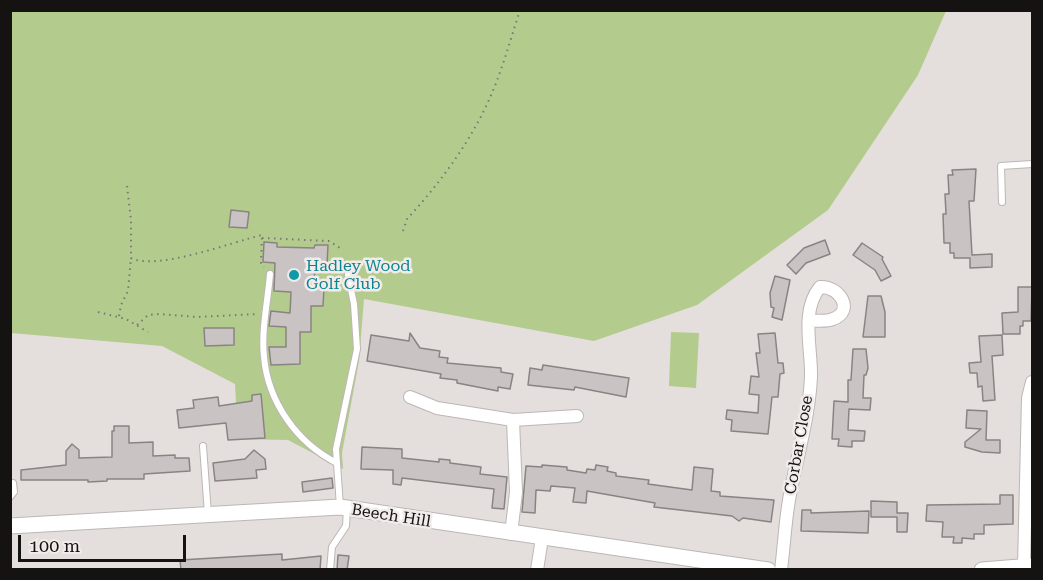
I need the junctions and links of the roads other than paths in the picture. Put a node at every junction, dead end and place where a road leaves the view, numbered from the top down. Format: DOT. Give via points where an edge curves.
graph roads {
  1 [pos="1032,164"];
  2 [pos="1002,202"];
  3 [pos="270,274"];
  4 [pos="348,275"];
  5 [pos="809,321"];
  6 [pos="1032,382"];
  7 [pos="410,397"];
  8 [pos="577,416"];
  9 [pos="513,420"];
  10 [pos="203,446"];
  11 [pos="337,463"];
  12 [pos="14,483"];
  13 [pos="10,497"];
  14 [pos="344,508"];
  15 [pos="208,515"];
  16 [pos="10,526"];
  17 [pos="511,534"];
  18 [pos="542,538"];
  19 [pos="680,564"];
  20 [pos="1028,566"];
  21 [pos="330,570"];
  22 [pos="537,570"];
  23 [pos="768,570"];
  24 [pos="781,570"];
  25 [pos="982,570"];
  1 -- 2 [label="lane" via="1001,166"];
  3 -- 11 [label="lane" via="264,356 273,390 290,426 314,450"];
  4 -- 11 [label="lane" via="357,349 336,449"];
  5 -- 24 [label="street, Corbar Close" via="811,377"];
  6 -- 20 [label="street" via="1028,398"];
  7 -- 9 [label="street" via="437,408"];
  8 -- 9 [label="street"];
  9 -- 17 [label="street" via="516,492"];
  10 -- 15 [label="lane"];
  11 -- 14 [label="lane"];
  12 -- 13 [label="lane"];
  14 -- 15 [label="street, Beech Hill"];
  14 -- 17 [label="street, Beech Hill"];
  14 -- 21 [label="lane" via="346,526 332,547"];
  15 -- 16 [label="street, Beech Hill"];
  17 -- 18 [label="street, Beech Hill"];
  18 -- 19 [label="street, Beech Hill"];
  18 -- 22 [label="street"];
  19 -- 23 [label="street, Beech Hill"];
  20 -- 25 [label="street"];
}
